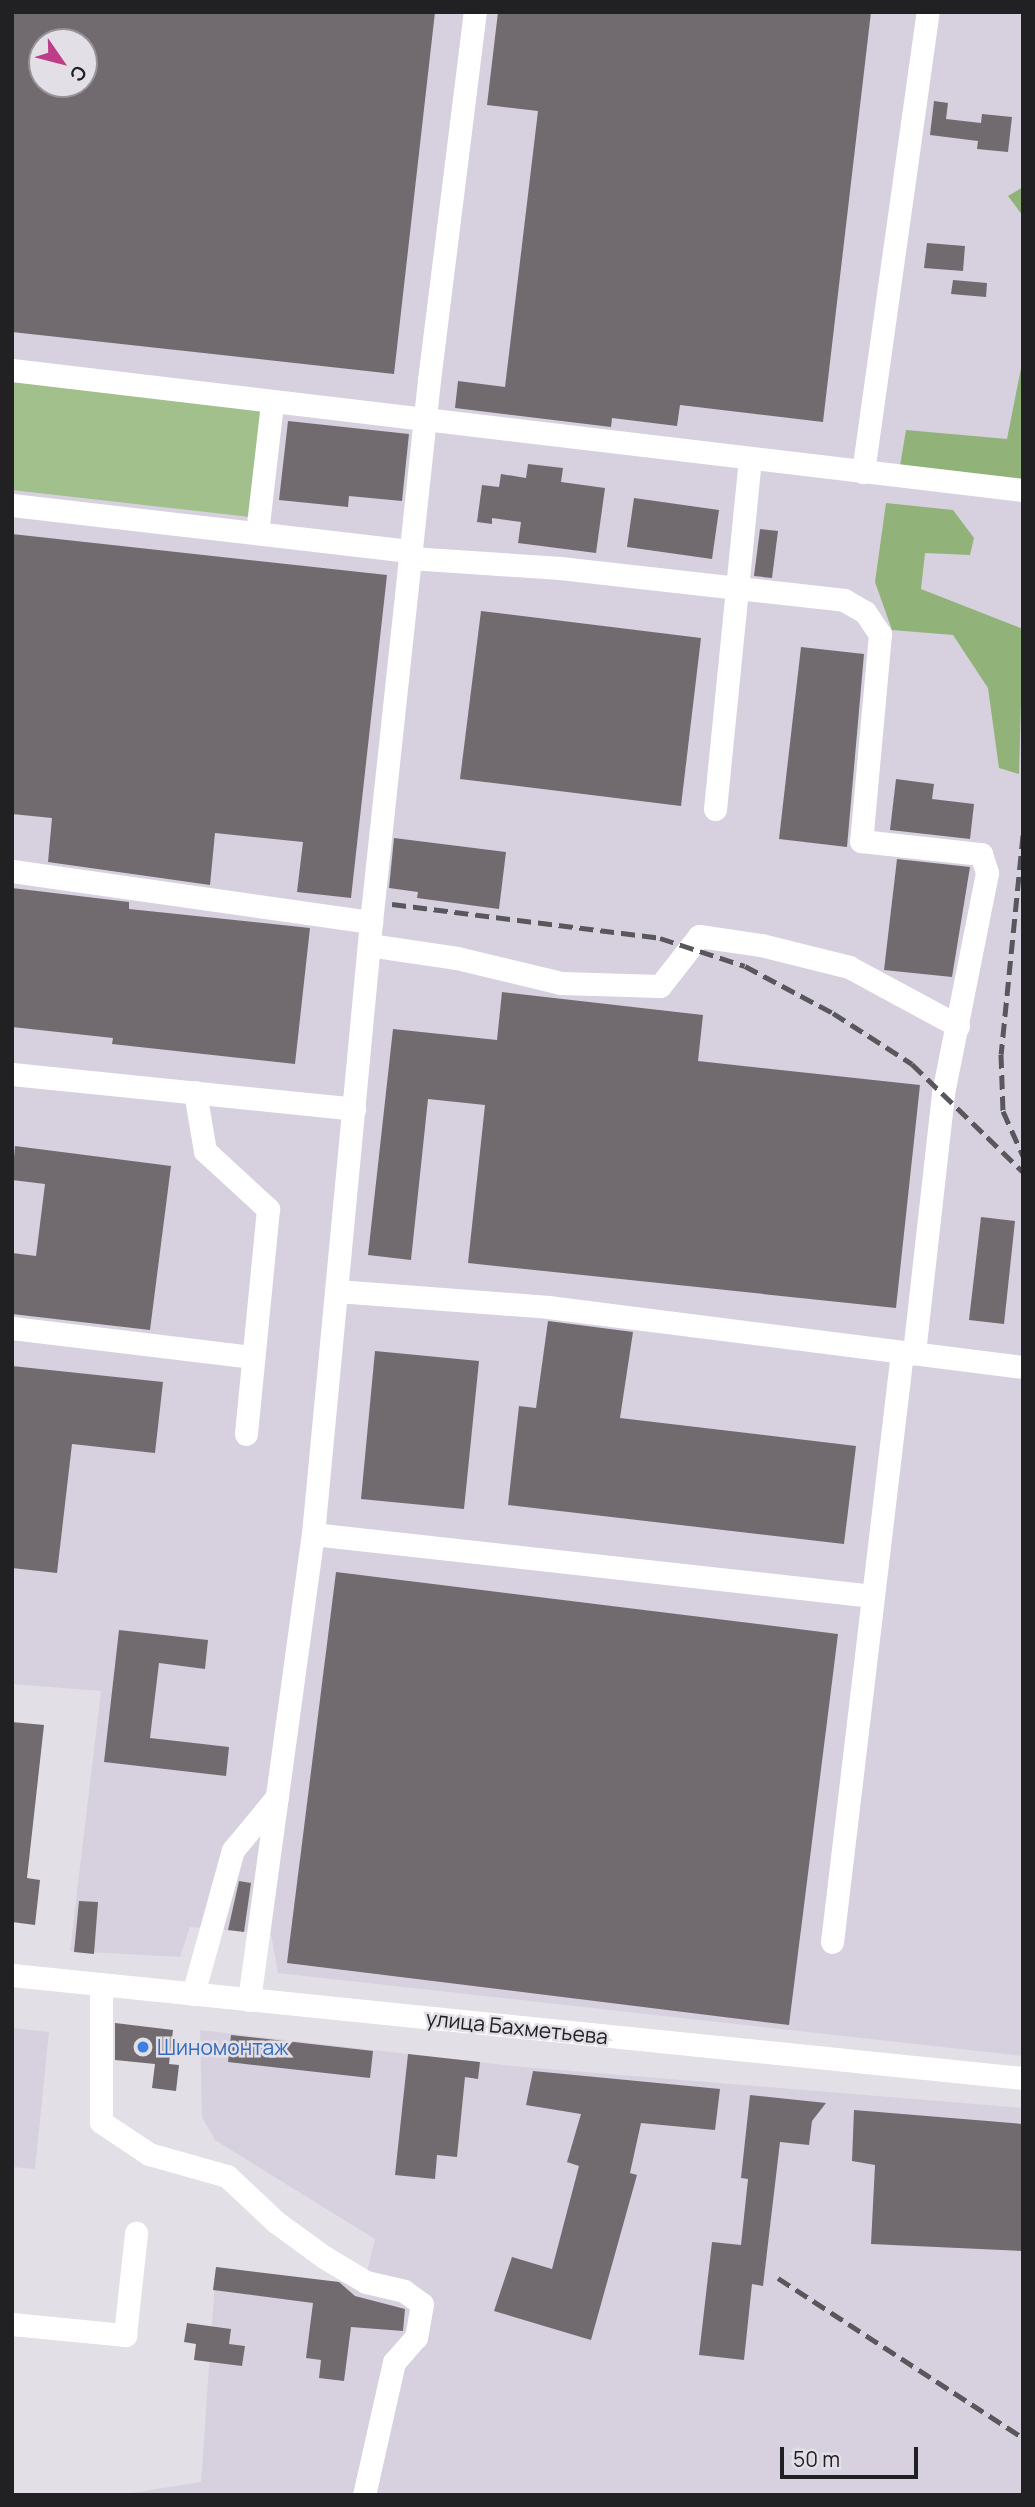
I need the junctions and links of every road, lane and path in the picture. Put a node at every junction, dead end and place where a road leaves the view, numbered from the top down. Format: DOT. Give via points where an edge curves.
graph roads {
  1 [pos="475,12"];
  2 [pos="928,12"];
  3 [pos="12,370"];
  4 [pos="272,403"];
  5 [pos="425,423"];
  6 [pos="750,461"];
  7 [pos="863,472"];
  8 [pos="1023,490"];
  9 [pos="12,505"];
  10 [pos="257,533"];
  11 [pos="410,555"];
  12 [pos="736,588"];
  13 [pos="715,809"];
  14 [pos="12,872"];
  15 [pos="370,934"];
  16 [pos="958,1026"];
  17 [pos="12,1074"];
  18 [pos="195,1092"];
  19 [pos="354,1109"];
  20 [pos="337,1291"];
  21 [pos="12,1328"];
  22 [pos="908,1352"];
  23 [pos="253,1357"];
  24 [pos="1023,1367"];
  25 [pos="246,1434"];
  26 [pos="313,1534"];
  27 [pos="873,1596"];
  28 [pos="277,1797"];
  29 [pos="832,1942"];
  30 [pos="12,1975"];
  31 [pos="101,1984"];
  32 [pos="193,1994"];
  33 [pos="249,2000"];
  34 [pos="1023,2078"];
  35 [pos="136,2234"];
  36 [pos="12,2324"];
  37 [pos="364,2495"];
  1 -- 5 [label="street"];
  2 -- 7 [label="street"];
  3 -- 4 [label="street"];
  4 -- 5 [label="street"];
  4 -- 10 [label="street"];
  5 -- 6 [label="street"];
  5 -- 11 [label="street"];
  6 -- 7 [label="street"];
  6 -- 12 [label="street"];
  7 -- 8 [label="street"];
  9 -- 10 [label="street"];
  10 -- 11 [label="street"];
  11 -- 12 [label="street"];
  11 -- 15 [label="street"];
  12 -- 13 [label="street"];
  12 -- 16 [label="street" via="844,600 865,612 880,634 861,841 981,854 988,873"];
  14 -- 15 [label="street"];
  15 -- 16 [label="street" via="561,984 660,986 699,936 761,945 849,967"];
  15 -- 19 [label="street"];
  16 -- 22 [label="street" via="943,1094"];
  17 -- 18 [label="street"];
  18 -- 19 [label="street"];
  18 -- 23 [label="street" via="205,1150 268,1209"];
  19 -- 20 [label="street"];
  20 -- 22 [label="street" via="548,1307"];
  20 -- 26 [label="street"];
  21 -- 23 [label="street"];
  22 -- 24 [label="street"];
  22 -- 27 [label="street"];
  23 -- 25 [label="street"];
  26 -- 27 [label="street"];
  26 -- 28 [label="street"];
  27 -- 29 [label="street"];
  28 -- 32 [label="street" via="233,1850"];
  28 -- 33 [label="street"];
  30 -- 31 [label="street, улица Бахметьева"];
  31 -- 32 [label="street, улица Бахметьева"];
  31 -- 37 [label="street" via="101,2122 149,2154 227,2176 276,2222 324,2257 366,2282 404,2291 422,2304 416,2337 394,2362"];
  32 -- 33 [label="street, улица Бахметьева"];
  33 -- 34 [label="street, улица Бахметьева"];
  35 -- 36 [label="street" via="125,2335"];
}
